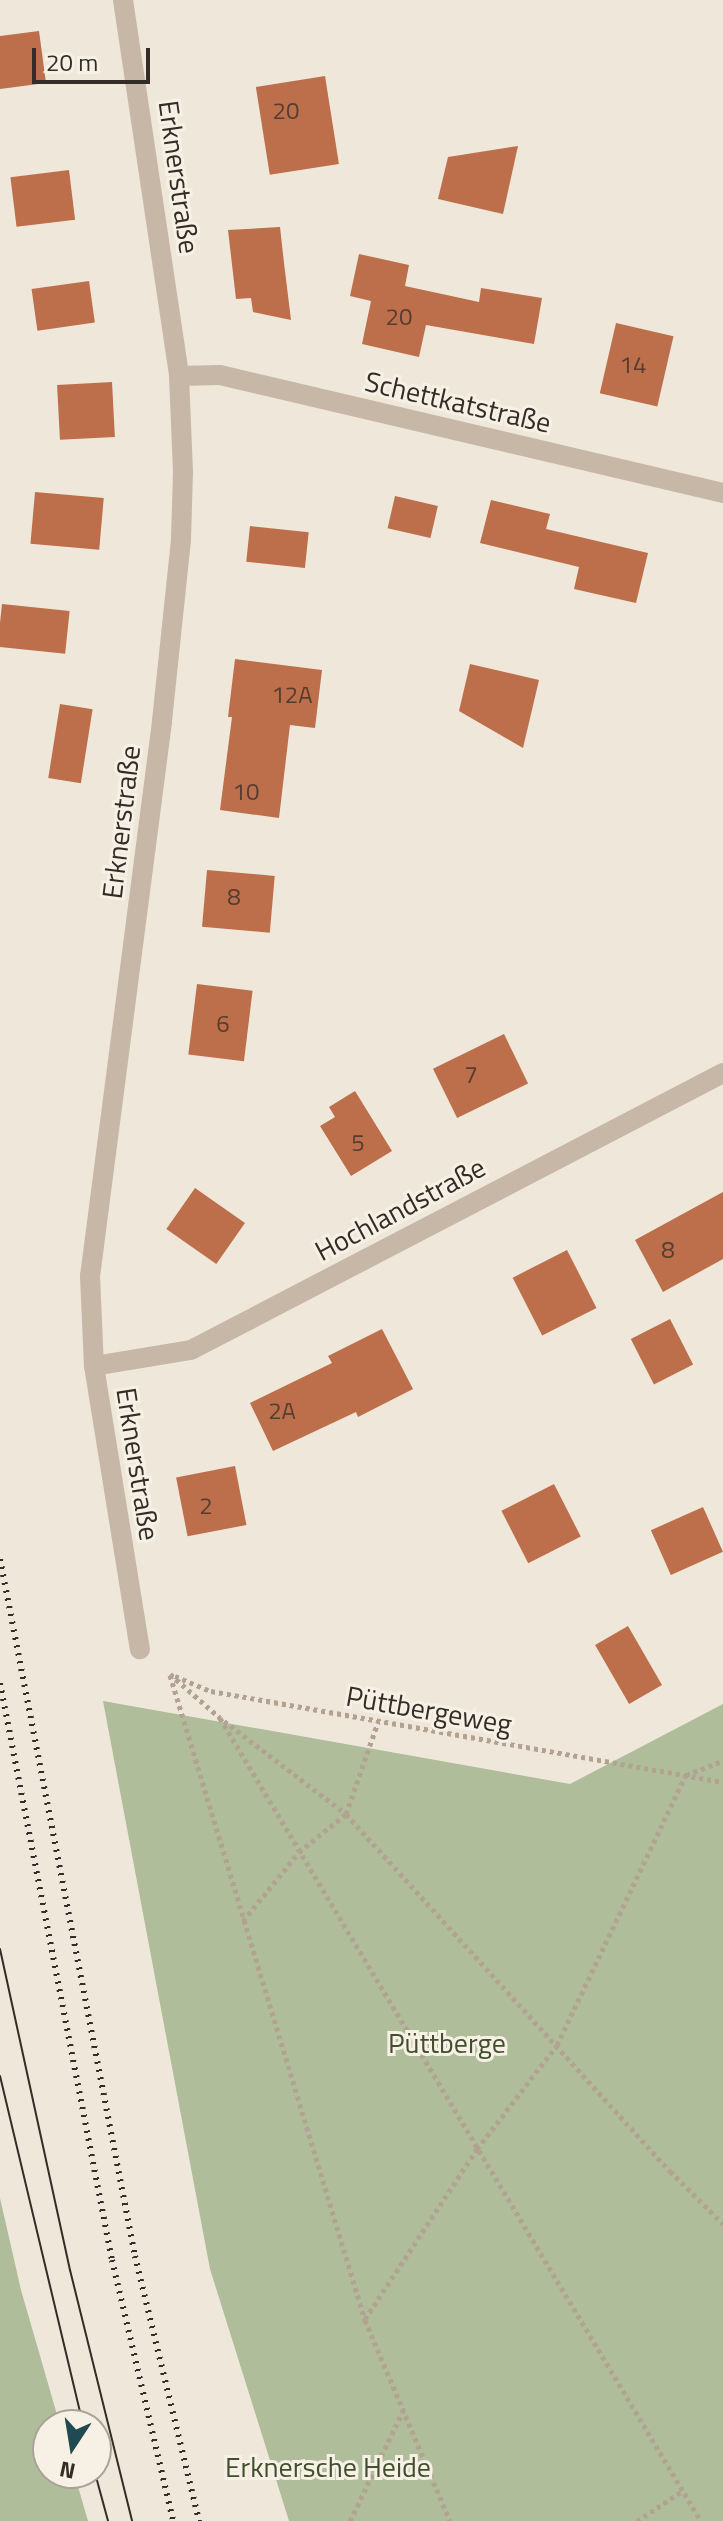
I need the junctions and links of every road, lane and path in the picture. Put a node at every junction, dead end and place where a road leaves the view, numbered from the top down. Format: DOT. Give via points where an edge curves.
graph roads {
  1 [pos="123,0"];
  2 [pos="179,376"];
  3 [pos="723,493"];
  4 [pos="723,1073"];
  5 [pos="94,1366"];
  6 [pos="140,1649"];
  7 [pos="170,1674"];
  8 [pos="220,1718"];
  9 [pos="378,1722"];
  10 [pos="723,1761"];
  11 [pos="686,1775"];
  12 [pos="723,1782"];
  13 [pos="346,1814"];
  14 [pos="299,1852"];
  15 [pos="243,1921"];
  16 [pos="557,2045"];
  17 [pos="477,2149"];
  18 [pos="723,2224"];
  19 [pos="365,2320"];
  20 [pos="403,2411"];
  21 [pos="684,2490"];
  22 [pos="350,2521"];
  23 [pos="450,2521"];
  24 [pos="637,2521"];
  25 [pos="701,2521"];
  1 -- 2 [label="street, Erknerstraße"];
  2 -- 3 [label="street, Schettkatstraße" via="220,375"];
  2 -- 5 [label="street, Erknerstraße" via="181,540 90,1276"];
  4 -- 5 [label="street, Hochlandstraße" via="191,1350"];
  5 -- 6 [label="street, Erknerstraße"];
  6 -- 7 [label="path, Püttbergeweg"];
  7 -- 8 [label="path"];
  7 -- 9 [label="path, Püttbergeweg" via="211,1691"];
  7 -- 15 [label="path"];
  8 -- 13 [label="path"];
  8 -- 14 [label="path"];
  9 -- 11 [label="path, Püttbergeweg"];
  9 -- 13 [label="path"];
  10 -- 11 [label="path"];
  11 -- 12 [label="path, Püttbergeweg"];
  11 -- 16 [label="path"];
  13 -- 14 [label="path"];
  13 -- 16 [label="path"];
  14 -- 15 [label="path"];
  14 -- 17 [label="path"];
  15 -- 19 [label="path"];
  16 -- 17 [label="path"];
  16 -- 18 [label="path"];
  17 -- 19 [label="path"];
  17 -- 21 [label="path"];
  19 -- 20 [label="path"];
  20 -- 22 [label="path"];
  20 -- 23 [label="path"];
  21 -- 24 [label="path"];
  21 -- 25 [label="path"];
}
